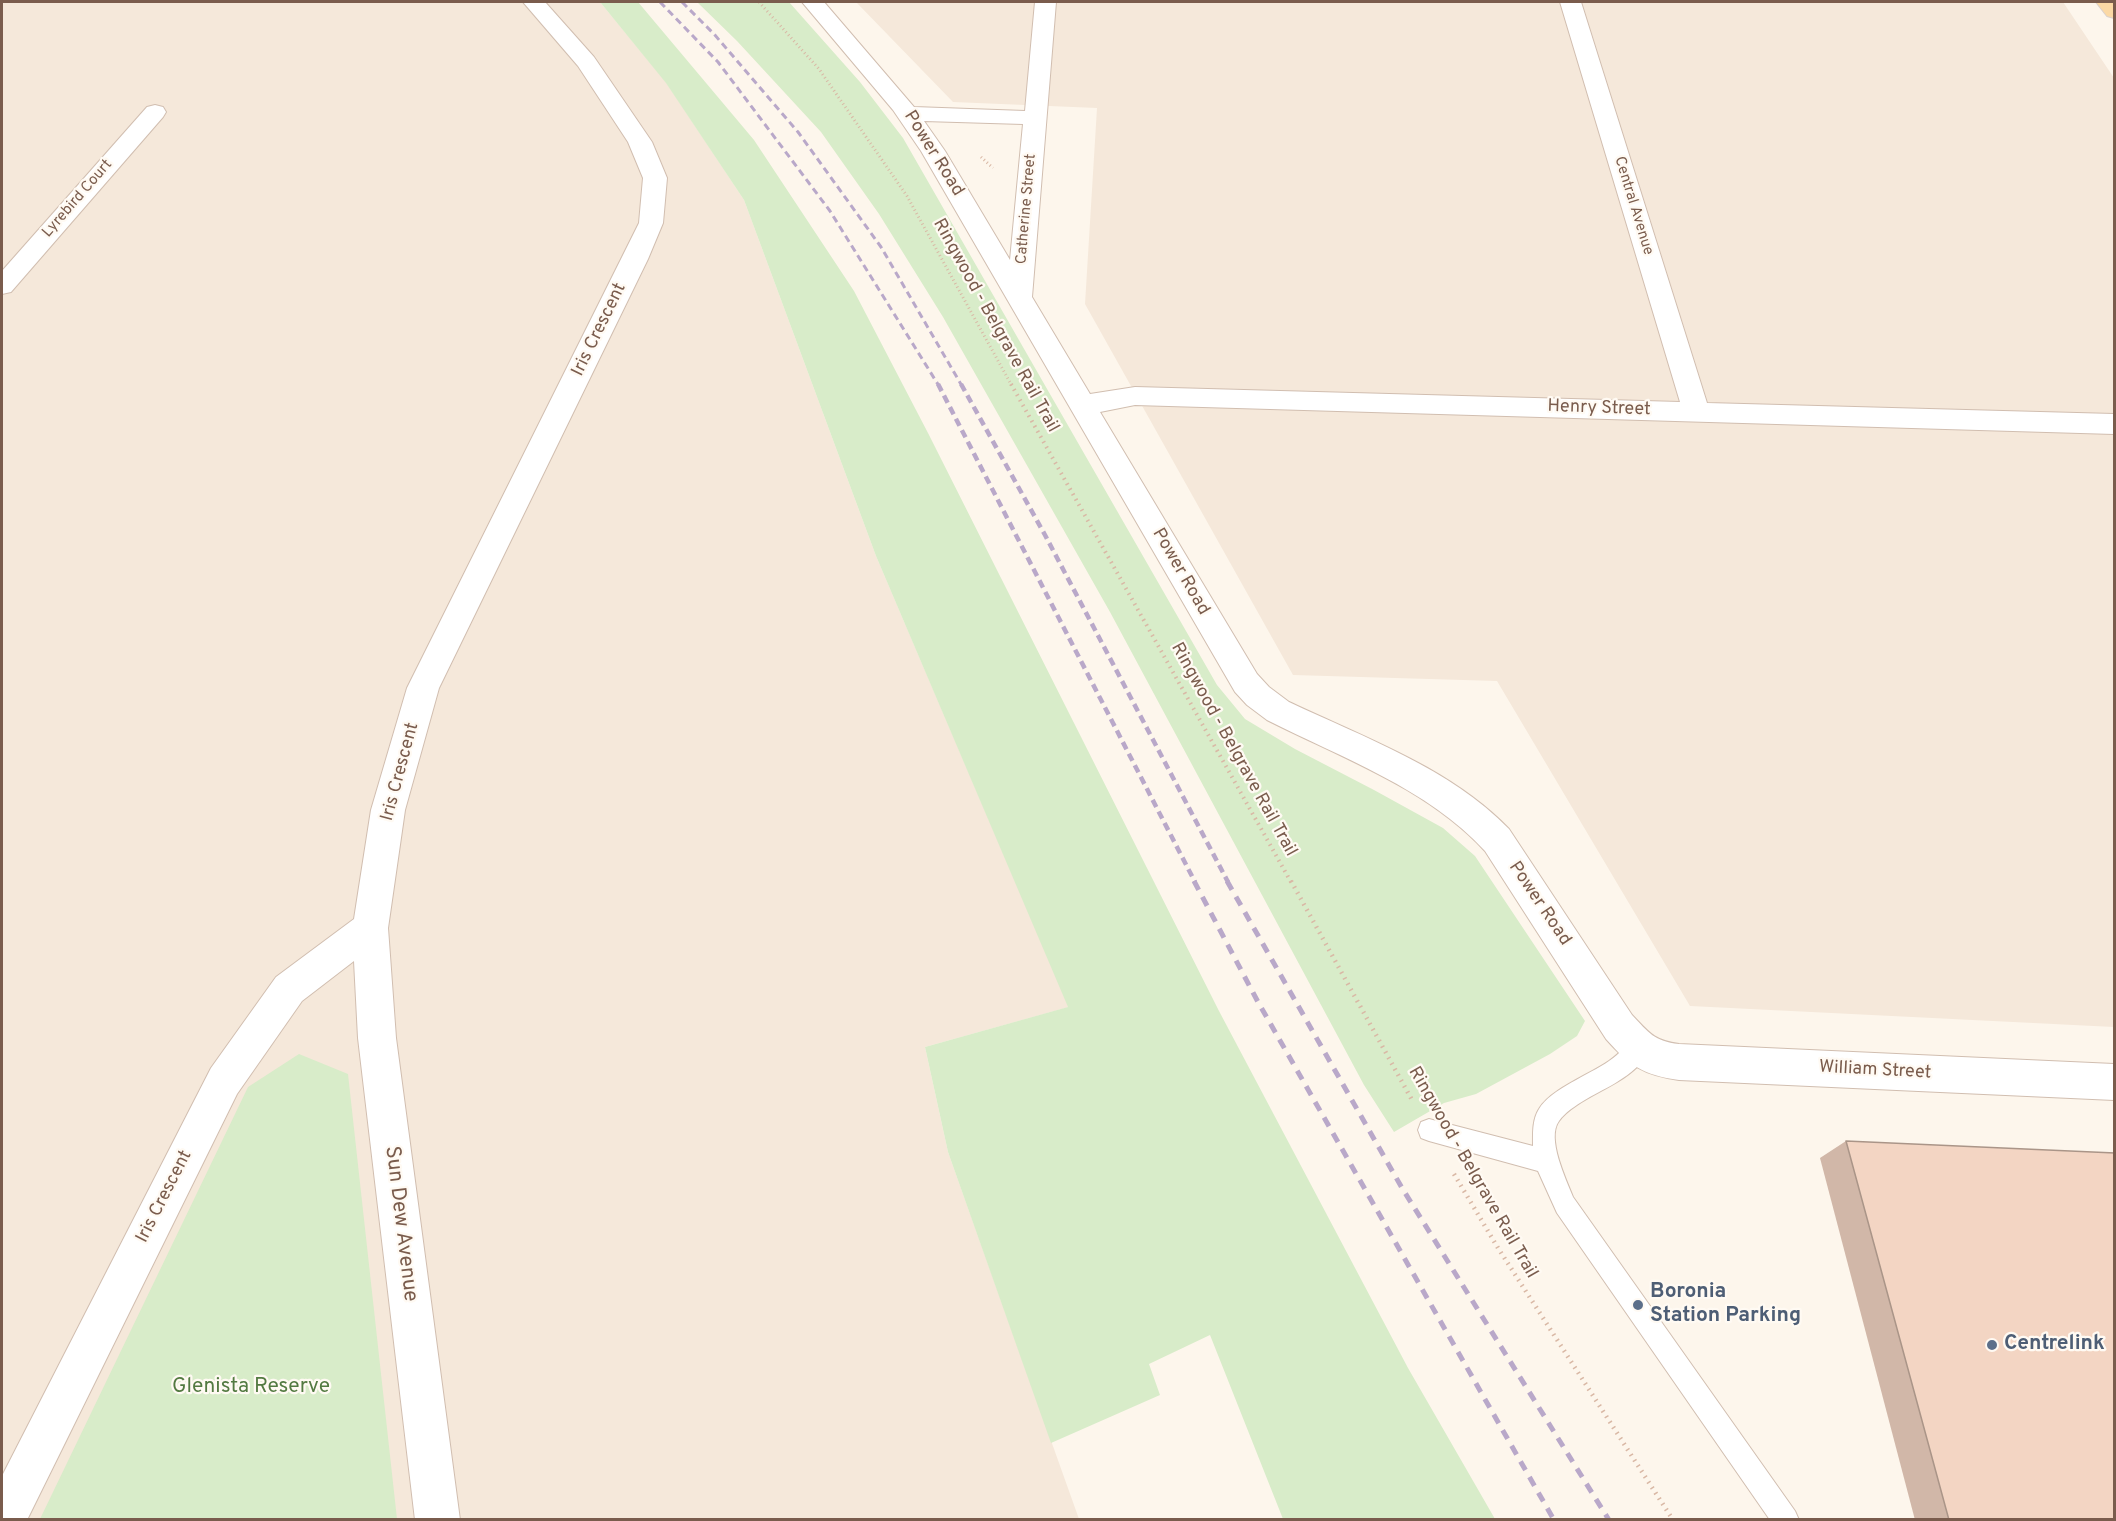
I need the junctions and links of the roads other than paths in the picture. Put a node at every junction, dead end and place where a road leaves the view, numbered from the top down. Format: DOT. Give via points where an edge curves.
graph roads {
  1 [pos="534,2"];
  2 [pos="813,2"];
  3 [pos="1047,2"];
  4 [pos="1571,2"];
  5 [pos="2108,2"];
  6 [pos="2115,12"];
  7 [pos="155,112"];
  8 [pos="909,114"];
  9 [pos="1035,118"];
  10 [pos="2,286"];
  11 [pos="1019,300"];
  12 [pos="1083,405"];
  13 [pos="1696,411"];
  14 [pos="2115,424"];
  15 [pos="370,928"];
  16 [pos="1639,1049"];
  17 [pos="2115,1082"];
  18 [pos="1429,1130"];
  19 [pos="1546,1161"];
  20 [pos="3,1520"];
  21 [pos="438,1520"];
  22 [pos="1786,1520"];
  1 -- 15 [label="street, Iris Crescent" via="586,62 640,142 655,177 651,223 423,688 388,810"];
  2 -- 8 [label="street, Power Road"];
  3 -- 9 [label="street, Catherine Street"];
  4 -- 13 [label="street, Central Avenue"];
  5 -- 6 [label="main road"];
  7 -- 10 [label="street, Lyrebird Court"];
  8 -- 9 [label="street"];
  8 -- 11 [label="street, Power Road"];
  9 -- 11 [label="street, Catherine Street"];
  11 -- 12 [label="street, Power Road"];
  12 -- 13 [label="street, Henry Street" via="1135,396"];
  12 -- 16 [label="street, Power Road" via="1246,683 1278,711 1420,781 1476,818 1497,840 1618,1027"];
  13 -- 14 [label="street, Henry Street"];
  15 -- 20 [label="street, Iris Crescent" via="289,989 224,1081"];
  15 -- 21 [label="street, Sun Dew Avenue" via="376,1038"];
  16 -- 17 [label="street, William Street" via="1656,1059 1679,1062"];
  16 -- 19 [label="lane" via="1619,1068 1561,1103 1547,1116"];
  18 -- 19 [label="lane"];
  19 -- 22 [label="lane" via="1565,1205"];
}
